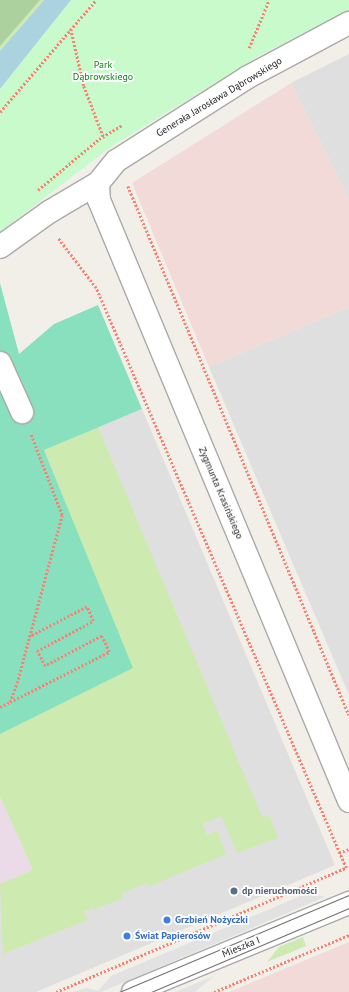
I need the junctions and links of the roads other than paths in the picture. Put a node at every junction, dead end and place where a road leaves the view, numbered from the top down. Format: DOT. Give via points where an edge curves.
graph roads {
  1 [pos="349,23"];
  2 [pos="98,183"];
  3 [pos="0,247"];
  4 [pos="0,363"];
  5 [pos="22,412"];
  6 [pos="349,801"];
  7 [pos="349,903"];
  8 [pos="133,992"];
  1 -- 2 [label="street, Generała Jarosława Dąbrowskiego" via="248,77"];
  2 -- 3 [label="street" via="49,212"];
  2 -- 6 [label="street, Zygmunta Krasińskiego" via="99,200"];
  4 -- 5 [label="street"];
  7 -- 8 [label="street, Mieszka I"];
}
